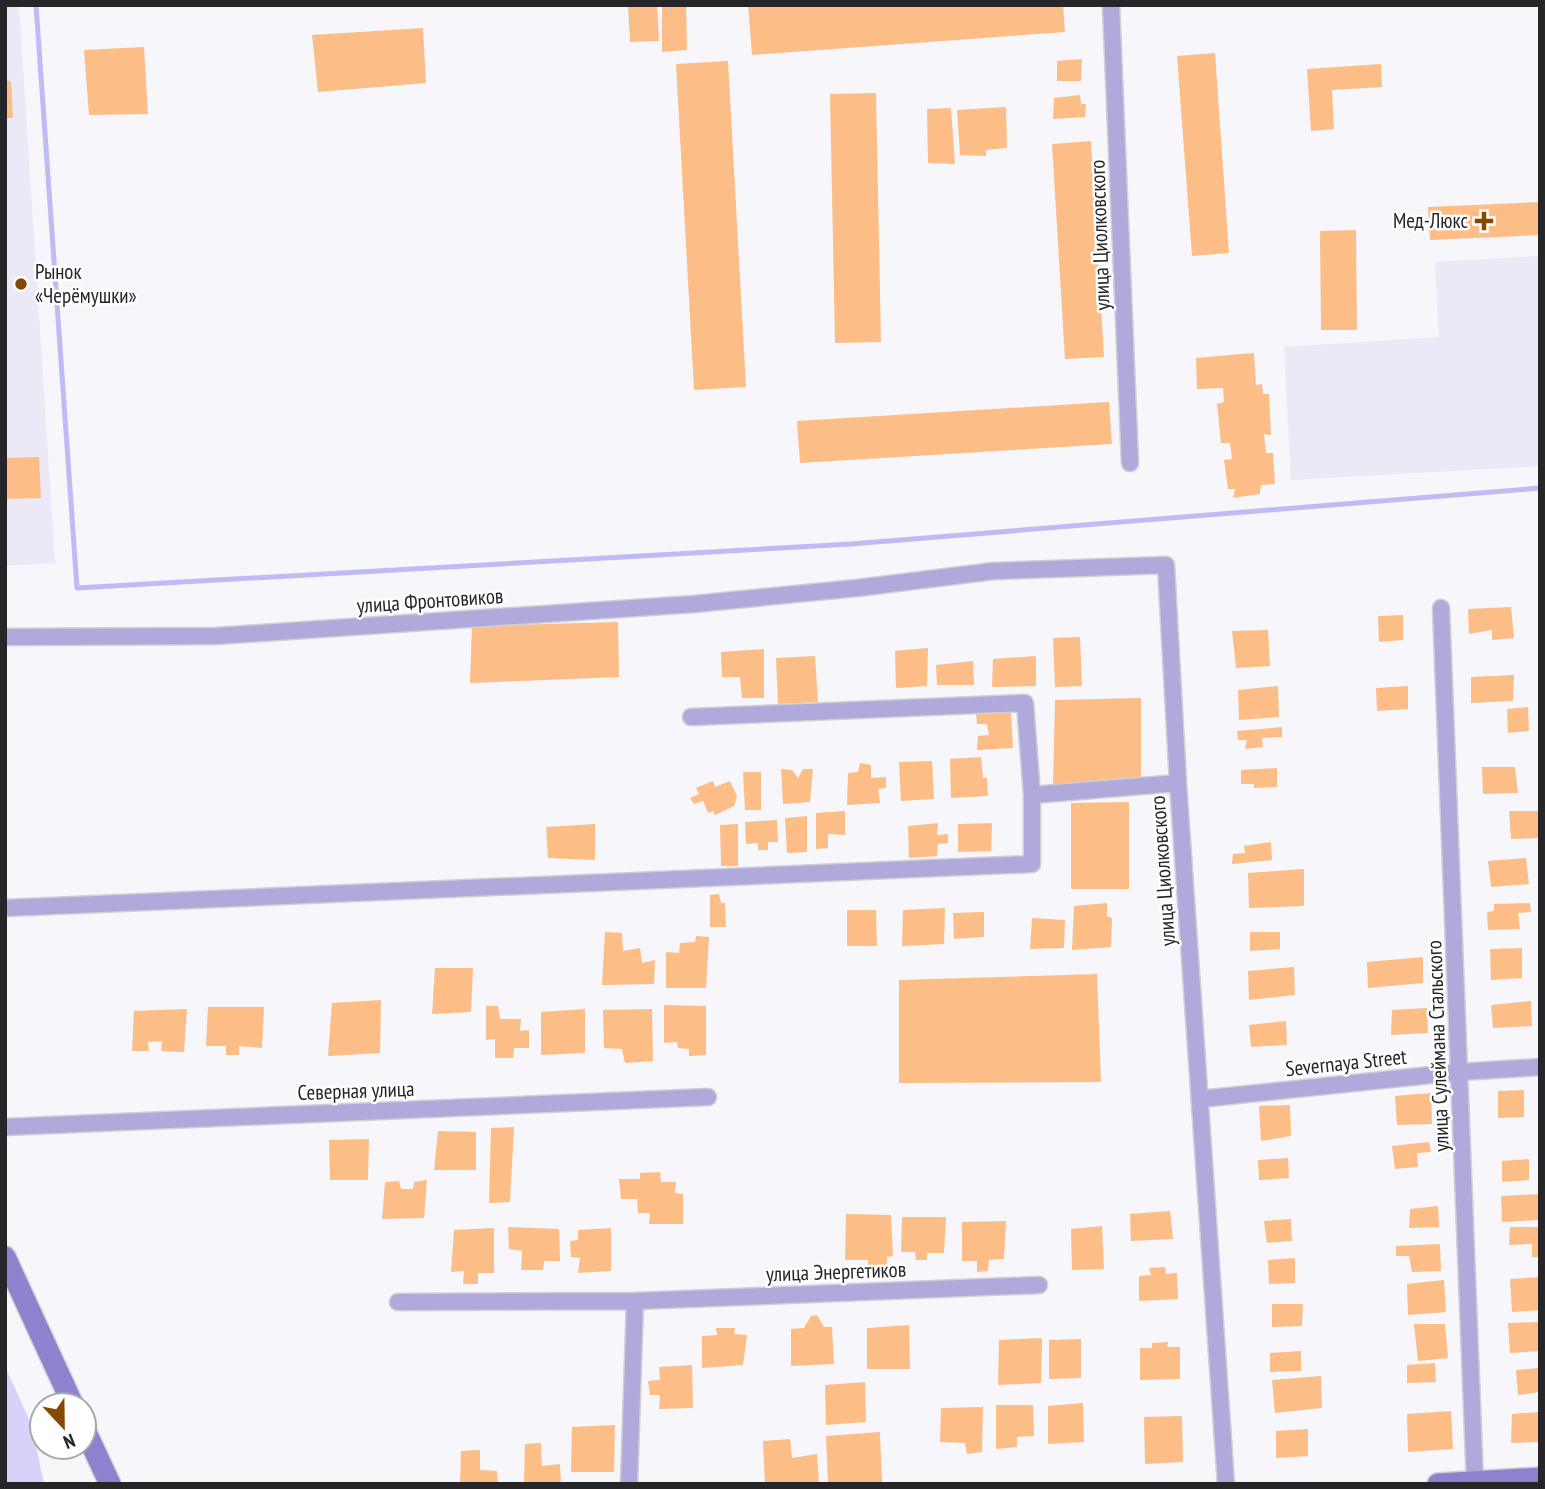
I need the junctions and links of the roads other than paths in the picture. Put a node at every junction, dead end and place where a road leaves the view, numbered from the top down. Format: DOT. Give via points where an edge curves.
graph roads {
  1 [pos="1111,5"];
  2 [pos="1130,463"];
  3 [pos="857,588"];
  4 [pos="1441,607"];
  5 [pos="5,637"];
  6 [pos="691,717"];
  7 [pos="1178,783"];
  8 [pos="1032,795"];
  9 [pos="5,908"];
  10 [pos="1540,1067"];
  11 [pos="1460,1072"];
  12 [pos="708,1097"];
  13 [pos="1199,1099"];
  14 [pos="5,1127"];
  15 [pos="5,1257"];
  16 [pos="1039,1285"];
  17 [pos="635,1301"];
  18 [pos="398,1302"];
  19 [pos="67,1391"];
  20 [pos="98,1458"];
  21 [pos="1540,1478"];
  22 [pos="1475,1483"];
  23 [pos="110,1484"];
  24 [pos="629,1484"];
  25 [pos="1226,1484"];
  26 [pos="1438,1484"];
  1 -- 2 [label="street, улица Циолковского"];
  3 -- 5 [label="street, улица Фронтовиков" via="694,604 216,636"];
  3 -- 7 [label="street, улица Циолковского" via="993,571 1166,565"];
  4 -- 11 [label="street, улица Сулеймана Стальского"];
  6 -- 8 [label="street" via="1025,703"];
  7 -- 8 [label="street"];
  7 -- 13 [label="street, улица Циолковского"];
  8 -- 9 [label="street" via="1032,864"];
  10 -- 11 [label="street, Severnaya Street"];
  11 -- 13 [label="street, Severnaya Street"];
  11 -- 22 [label="street, улица Сулеймана Стальского"];
  12 -- 14 [label="street, Северная улица"];
  13 -- 25 [label="street, улица Циолковского"];
  15 -- 19 [label="main road"];
  16 -- 17 [label="street, улица Энергетиков"];
  17 -- 18 [label="street, улица Энергетиков"];
  17 -- 24 [label="street"];
  20 -- 23 [label="main road"];
  21 -- 22 [label="main road"];
  22 -- 26 [label="main road"];
}
